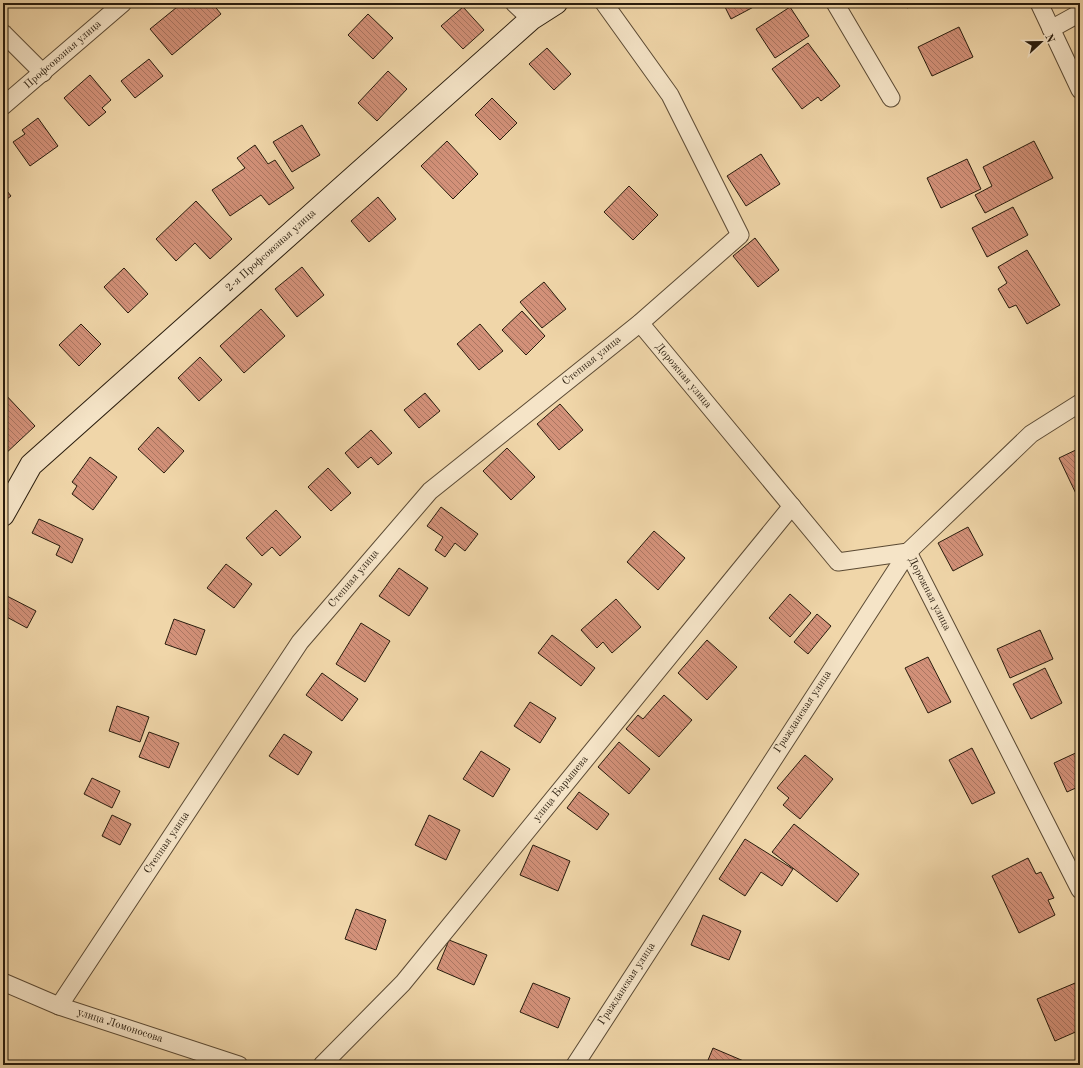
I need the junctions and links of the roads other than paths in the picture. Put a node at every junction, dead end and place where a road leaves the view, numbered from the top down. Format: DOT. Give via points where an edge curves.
graph roads {
  1 [pos="123,3"];
  2 [pos="514,3"];
  3 [pos="556,3"];
  4 [pos="604,3"];
  5 [pos="835,3"];
  6 [pos="1039,3"];
  7 [pos="1080,13"];
  8 [pos="531,19"];
  9 [pos="1051,29"];
  10 [pos="3,33"];
  11 [pos="43,73"];
  12 [pos="1080,90"];
  13 [pos="891,98"];
  14 [pos="3,106"];
  15 [pos="640,323"];
  16 [pos="1080,403"];
  17 [pos="792,506"];
  18 [pos="3,515"];
  19 [pos="908,552"];
  20 [pos="1080,890"];
  21 [pos="3,982"];
  22 [pos="59,1006"];
  23 [pos="239,1065"];
  24 [pos="322,1065"];
  25 [pos="575,1065"];
  1 -- 11 [label="street, Профсоюзная улица"];
  2 -- 8 [label="street"];
  3 -- 8 [label="street, 2-я Профсоюзная улица"];
  4 -- 15 [label="street, Степная улица" via="670,95 740,234"];
  5 -- 13 [label="street"];
  6 -- 9 [label="street"];
  7 -- 9 [label="street"];
  8 -- 18 [label="street, 2-я Профсоюзная улица" via="31,465"];
  9 -- 12 [label="street"];
  10 -- 11 [label="street"];
  11 -- 14 [label="street, Профсоюзная улица"];
  15 -- 17 [label="street, Дорожная улица"];
  15 -- 22 [label="street, Степная улица" via="430,491 300,642"];
  16 -- 19 [label="street, Гражданская улица" via="1031,434"];
  17 -- 19 [label="street, Дорожная улица" via="838,562"];
  17 -- 24 [label="street, улица Барышева" via="403,983"];
  19 -- 20 [label="street, Дорожная улица"];
  19 -- 25 [label="street, Гражданская улица"];
  21 -- 22 [label="street, улица Ломоносова"];
  22 -- 23 [label="street, улица Ломоносова"];
}
